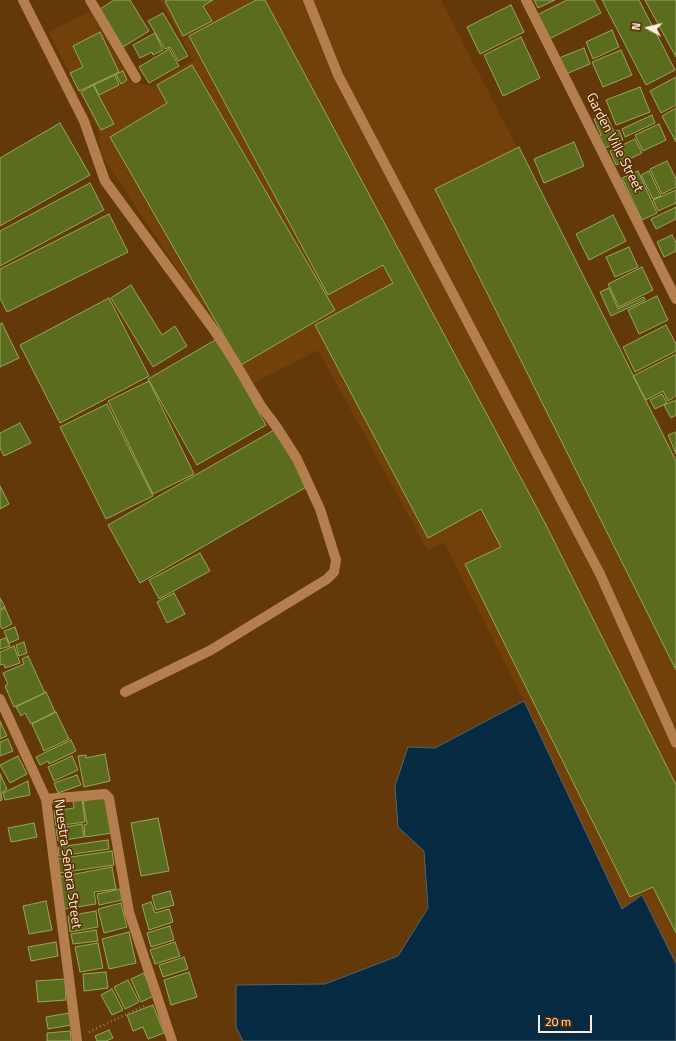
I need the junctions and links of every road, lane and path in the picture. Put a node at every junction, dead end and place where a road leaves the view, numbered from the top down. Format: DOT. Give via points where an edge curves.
graph roads {
  1 [pos="23,0"];
  2 [pos="90,0"];
  3 [pos="308,0"];
  4 [pos="526,0"];
  5 [pos="136,78"];
  6 [pos="676,299"];
  7 [pos="125,692"];
  8 [pos="0,699"];
  9 [pos="676,743"];
  10 [pos="46,799"];
  11 [pos="157,1000"];
  12 [pos="77,1040"];
  13 [pos="172,1041"];
  1 -- 7 [label="street" via="84,120 105,181 218,336 297,459 320,509 336,560 334,572 327,579 211,650"];
  2 -- 5 [label="street"];
  3 -- 9 [label="street" via="338,75 600,574"];
  4 -- 6 [label="street, Garden Ville Street"];
  8 -- 10 [label="street, Nuestra Señora Street"];
  10 -- 11 [label="street" via="105,794 109,798 129,912"];
  10 -- 12 [label="street, Nuestra Señora Street"];
  11 -- 12 [label="path"];
  11 -- 13 [label="street"];
}
